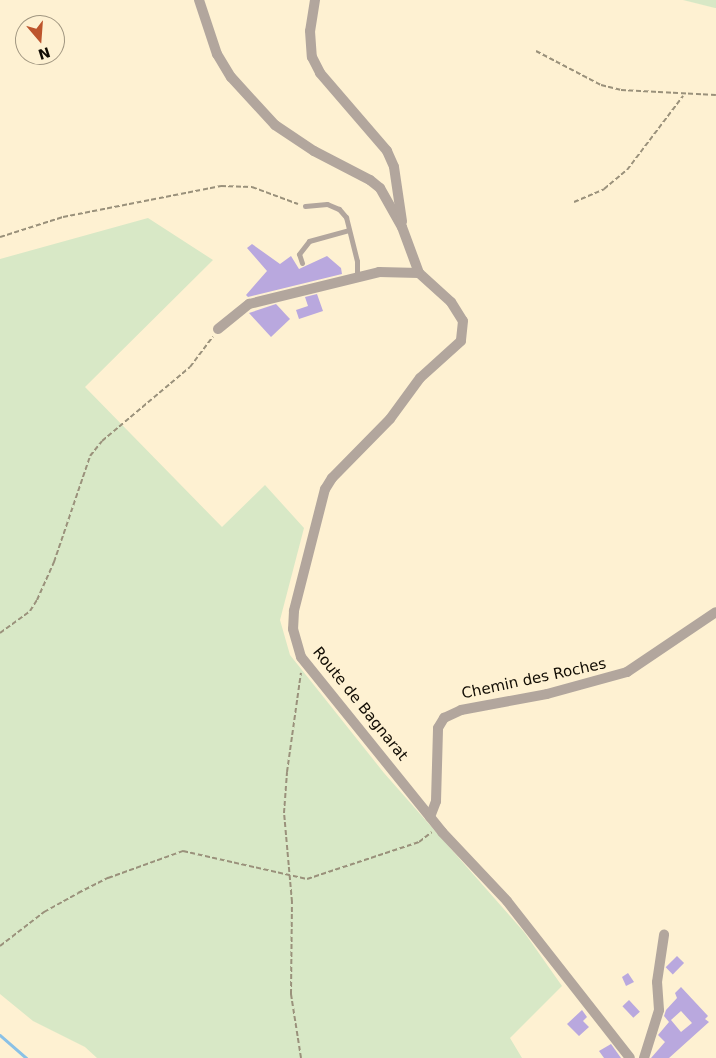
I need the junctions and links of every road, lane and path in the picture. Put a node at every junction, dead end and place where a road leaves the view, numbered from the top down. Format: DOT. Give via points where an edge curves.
graph roads {
  1 [pos="199,0"];
  2 [pos="315,0"];
  3 [pos="536,51"];
  4 [pos="716,95"];
  5 [pos="684,96"];
  6 [pos="574,202"];
  7 [pos="305,206"];
  8 [pos="402,227"];
  9 [pos="349,230"];
  10 [pos="0,237"];
  11 [pos="302,263"];
  12 [pos="419,273"];
  13 [pos="357,276"];
  14 [pos="218,329"];
  15 [pos="716,612"];
  16 [pos="0,633"];
  17 [pos="307,666"];
  18 [pos="430,817"];
  19 [pos="437,826"];
  20 [pos="291,875"];
  21 [pos="664,934"];
  22 [pos="0,946"];
  23 [pos="301,1058"];
  24 [pos="630,1058"];
  25 [pos="644,1058"];
  1 -- 8 [label="street" via="217,54 259,109 292,137 380,188"];
  2 -- 8 [label="street" via="310,31 312,57 320,74 387,151 394,167"];
  3 -- 5 [label="path" via="601,85"];
  4 -- 5 [label="path"];
  5 -- 6 [label="path" via="627,170 604,189"];
  7 -- 9 [label="lane" via="327,204 339,209 346,217"];
  7 -- 10 [label="path" via="252,187 221,186 63,217"];
  8 -- 12 [label="street"];
  9 -- 11 [label="lane" via="309,241 299,254"];
  9 -- 13 [label="lane" via="357,261"];
  12 -- 13 [label="street" via="379,272"];
  12 -- 17 [label="street, Route de Bagnarat" via="459,312 464,331 461,341 420,378 390,419 325,489 293,619 294,639"];
  13 -- 14 [label="street" via="249,304"];
  14 -- 16 [label="path" via="190,367 102,441 90,456 54,562 37,600 24,616"];
  15 -- 18 [label="street, Chemin des Roches" via="627,672 547,694 461,710 444,718 438,728 436,801"];
  17 -- 18 [label="street, Route de Bagnarat"];
  17 -- 20 [label="path" via="300,674 285,792 286,859"];
  18 -- 19 [label="street, Route de Bagnarat"];
  19 -- 20 [label="path" via="419,842 307,879"];
  19 -- 24 [label="street, Route de Bagnarat" via="507,901"];
  20 -- 22 [label="path" via="183,851 108,878 44,912"];
  20 -- 23 [label="path" via="291,994"];
  21 -- 25 [label="street" via="658,982 659,1010"];
}
